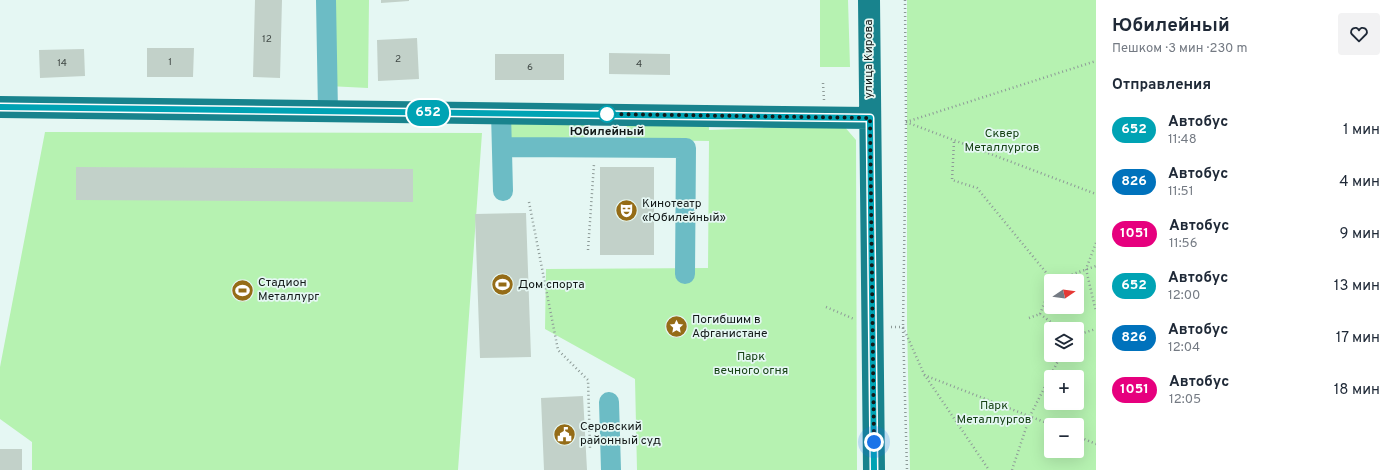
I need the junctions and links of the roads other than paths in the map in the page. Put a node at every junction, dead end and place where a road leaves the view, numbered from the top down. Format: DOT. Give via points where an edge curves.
graph roads {
  1 [pos="326,0"];
  2 [pos="869,0"];
  3 [pos="0,107"];
  4 [pos="328,112"];
  5 [pos="501,113"];
  6 [pos="870,118"];
  7 [pos="502,147"];
  8 [pos="502,191"];
  9 [pos="685,274"];
  10 [pos="609,402"];
  11 [pos="611,470"];
  12 [pos="874,470"];
  1 -- 4 [label="street"];
  2 -- 6 [label="main road, улица Кирова"];
  3 -- 4 [label="main road"];
  4 -- 5 [label="main road"];
  5 -- 6 [label="main road"];
  5 -- 7 [label="street"];
  6 -- 12 [label="main road, улица Кирова"];
  7 -- 8 [label="street"];
  7 -- 9 [label="street" via="686,148"];
  10 -- 11 [label="street"];
}
